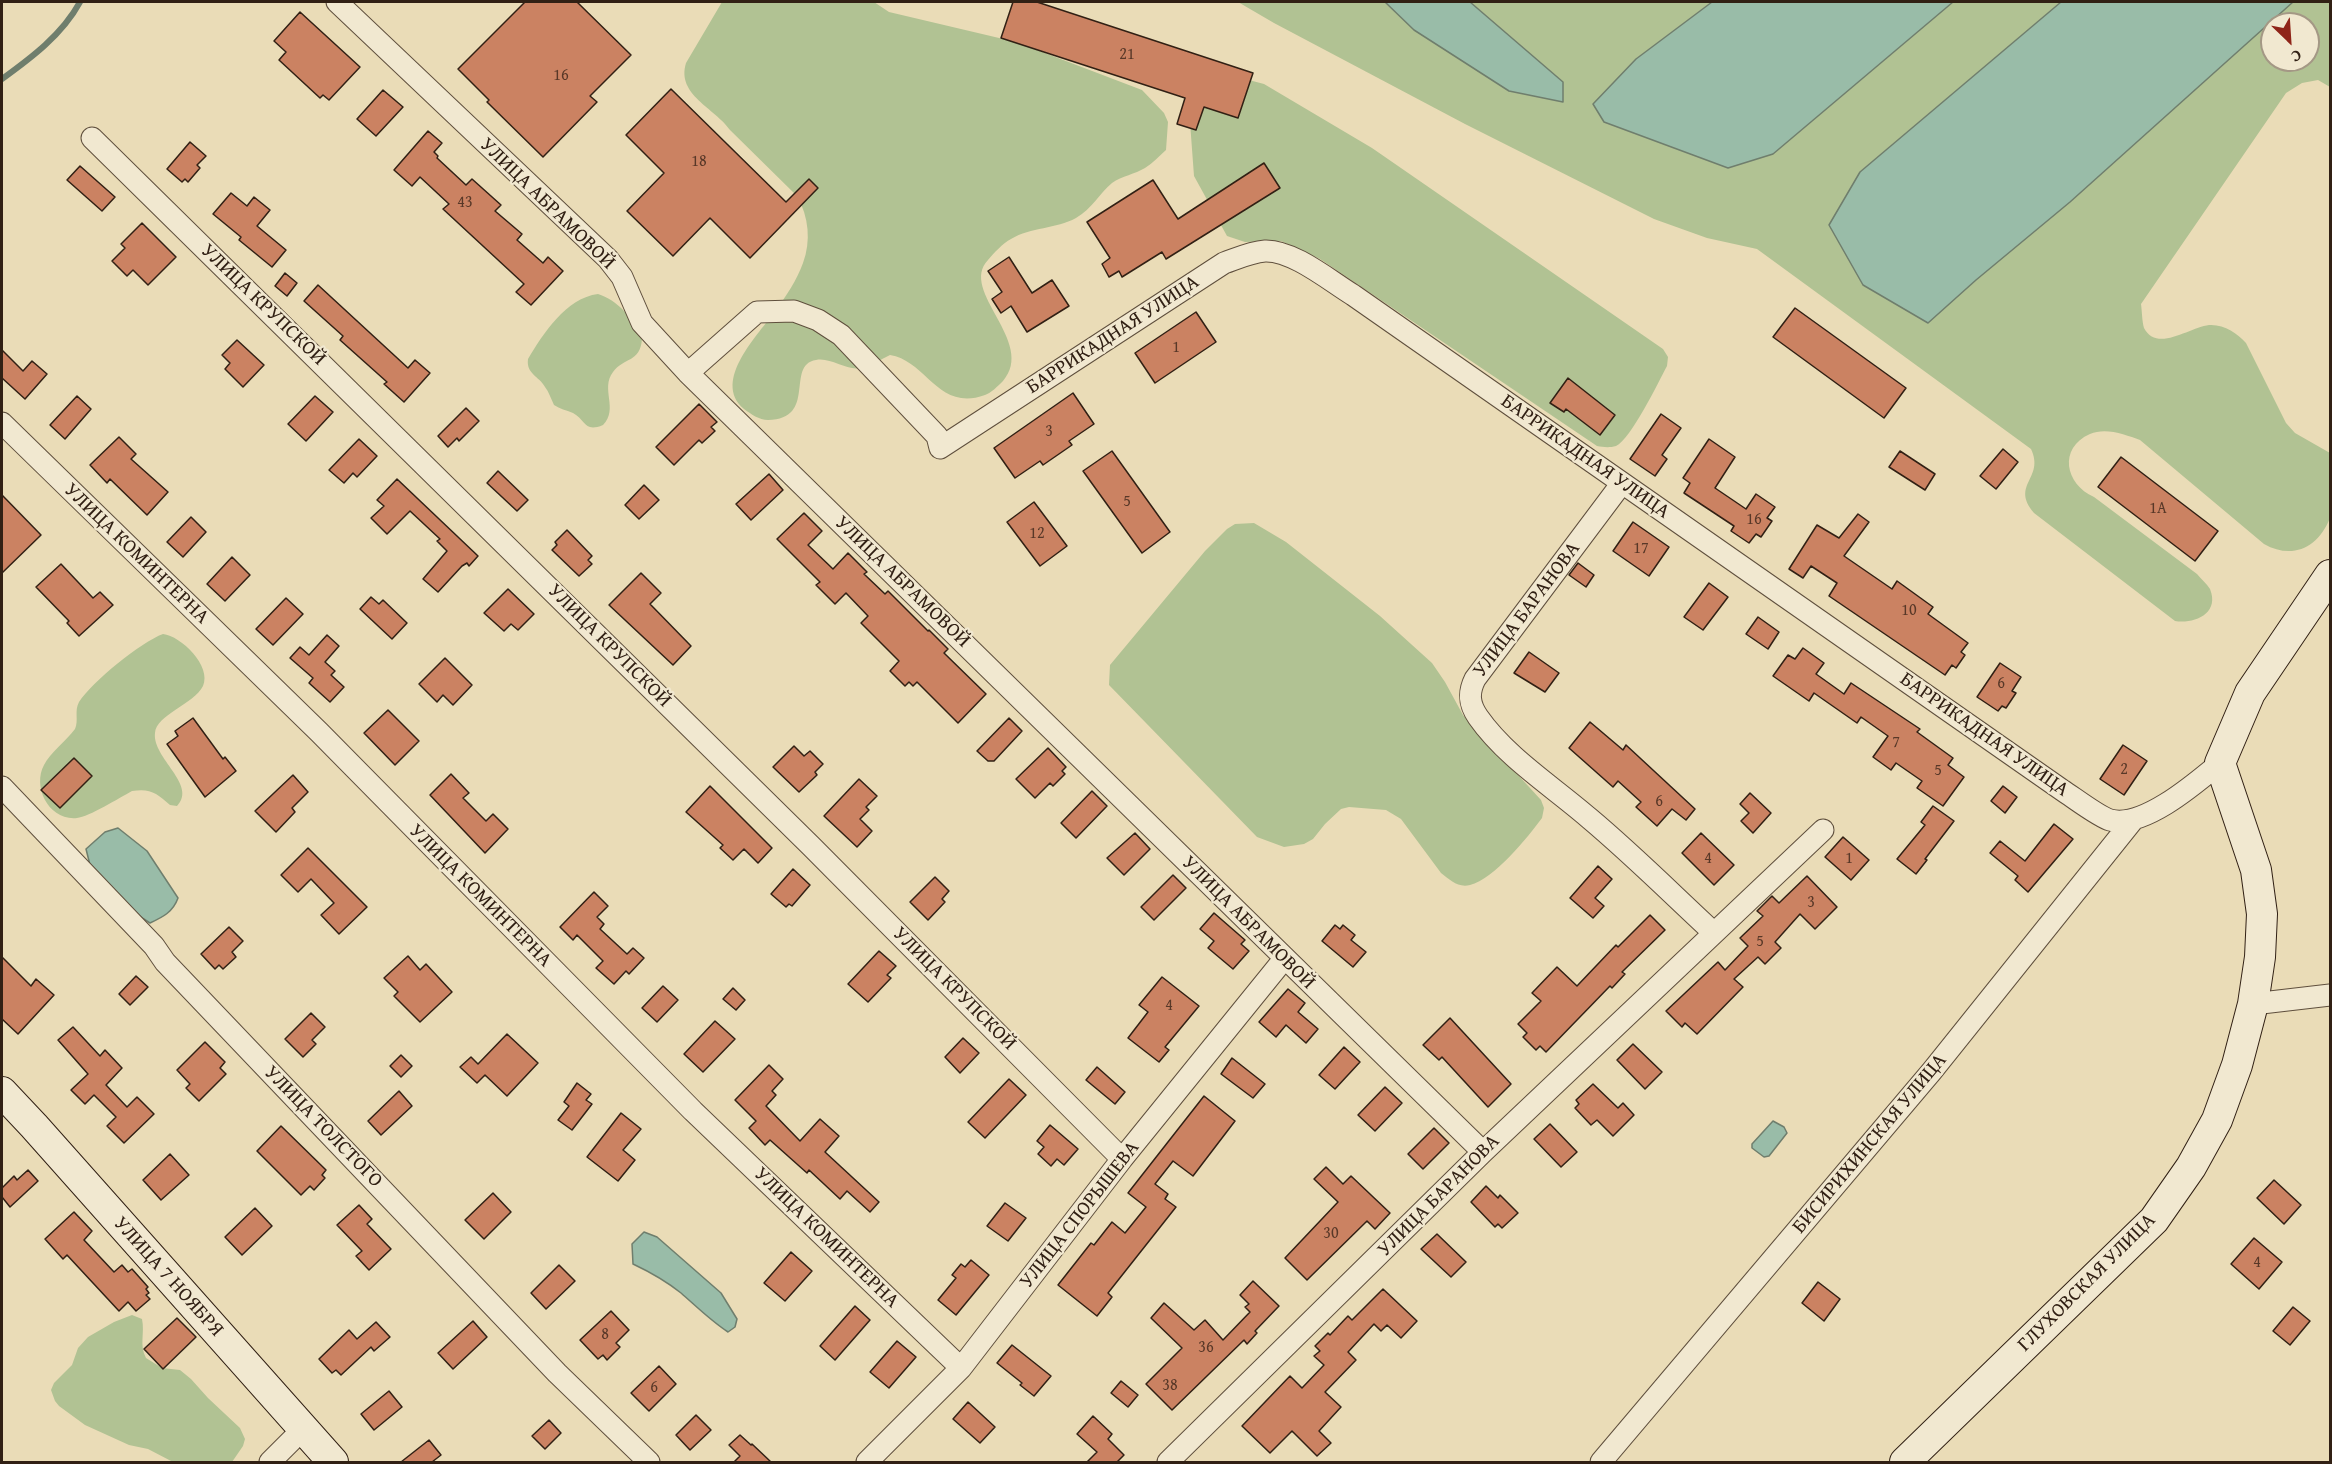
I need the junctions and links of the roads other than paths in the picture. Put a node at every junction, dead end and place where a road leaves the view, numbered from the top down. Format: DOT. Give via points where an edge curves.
graph roads {
  1 [pos="337,2"];
  2 [pos="92,138"];
  3 [pos="688,373"];
  4 [pos="2,423"];
  5 [pos="1622,483"];
  6 [pos="2331,575"];
  7 [pos="2220,764"];
  8 [pos="2,787"];
  9 [pos="2133,820"];
  10 [pos="1823,830"];
  11 [pos="1713,932"];
  12 [pos="1284,959"];
  13 [pos="2331,995"];
  14 [pos="2253,1004"];
  15 [pos="2,1092"];
  16 [pos="1483,1152"];
  17 [pos="1122,1159"];
  18 [pos="961,1368"];
  19 [pos="303,1429"];
  20 [pos="270,1462"];
  21 [pos="333,1462"];
  22 [pos="649,1462"];
  23 [pos="867,1462"];
  24 [pos="1168,1462"];
  25 [pos="1601,1462"];
  26 [pos="1905,1462"];
  1 -- 3 [label="street, УЛИЦА АБРАМОВОЙ" via="608,259 622,277 642,323"];
  2 -- 17 [label="street, УЛИЦА КРУПСКОЙ" via="761,796"];
  3 -- 5 [label="street, БАРРИКАДНАЯ УЛИЦА" via="756,312 794,311 841,335 937,436 940,448 1224,263 1267,251 1292,257 1353,295"];
  3 -- 12 [label="street, УЛИЦА АБРАМОВОЙ"];
  4 -- 18 [label="street, УЛИЦА КОМИНТЕРНА" via="319,732 693,1111"];
  5 -- 9 [label="street, БАРРИКАДНАЯ УЛИЦА" via="2062,790 2110,820"];
  5 -- 11 [label="street, УЛИЦА БАРАНОВА" via="1475,679 1470,701 1506,748"];
  6 -- 7 [label="street" via="2250,693"];
  7 -- 9 [label="street" via="2178,798"];
  7 -- 14 [label="street, ГЛУХОВСКАЯ УЛИЦА" via="2256,870 2262,914"];
  8 -- 22 [label="street, УЛИЦА ТОЛСТОГО" via="549,1364"];
  9 -- 25 [label="street, БИСИРИХИНСКАЯ УЛИЦА" via="1932,1071"];
  10 -- 11 [label="street, УЛИЦА БАРАНОВА"];
  11 -- 16 [label="street, УЛИЦА БАРАНОВА"];
  12 -- 16 [label="street, УЛИЦА АБРАМОВОЙ"];
  12 -- 17 [label="street, УЛИЦА СПОРЫШЕВА"];
  13 -- 14 [label="street"];
  14 -- 26 [label="street, ГЛУХОВСКАЯ УЛИЦА" via="2217,1120 2191,1167 2154,1220"];
  15 -- 19 [label="street, УЛИЦА 7 НОЯБРЯ"];
  16 -- 24 [label="street, УЛИЦА БАРАНОВА"];
  17 -- 18 [label="street, УЛИЦА СПОРЫШЕВА"];
  18 -- 23 [label="street, УЛИЦА СПОРЫШЕВА"];
  19 -- 20 [label="street"];
  19 -- 21 [label="street, УЛИЦА 7 НОЯБРЯ"];
}
